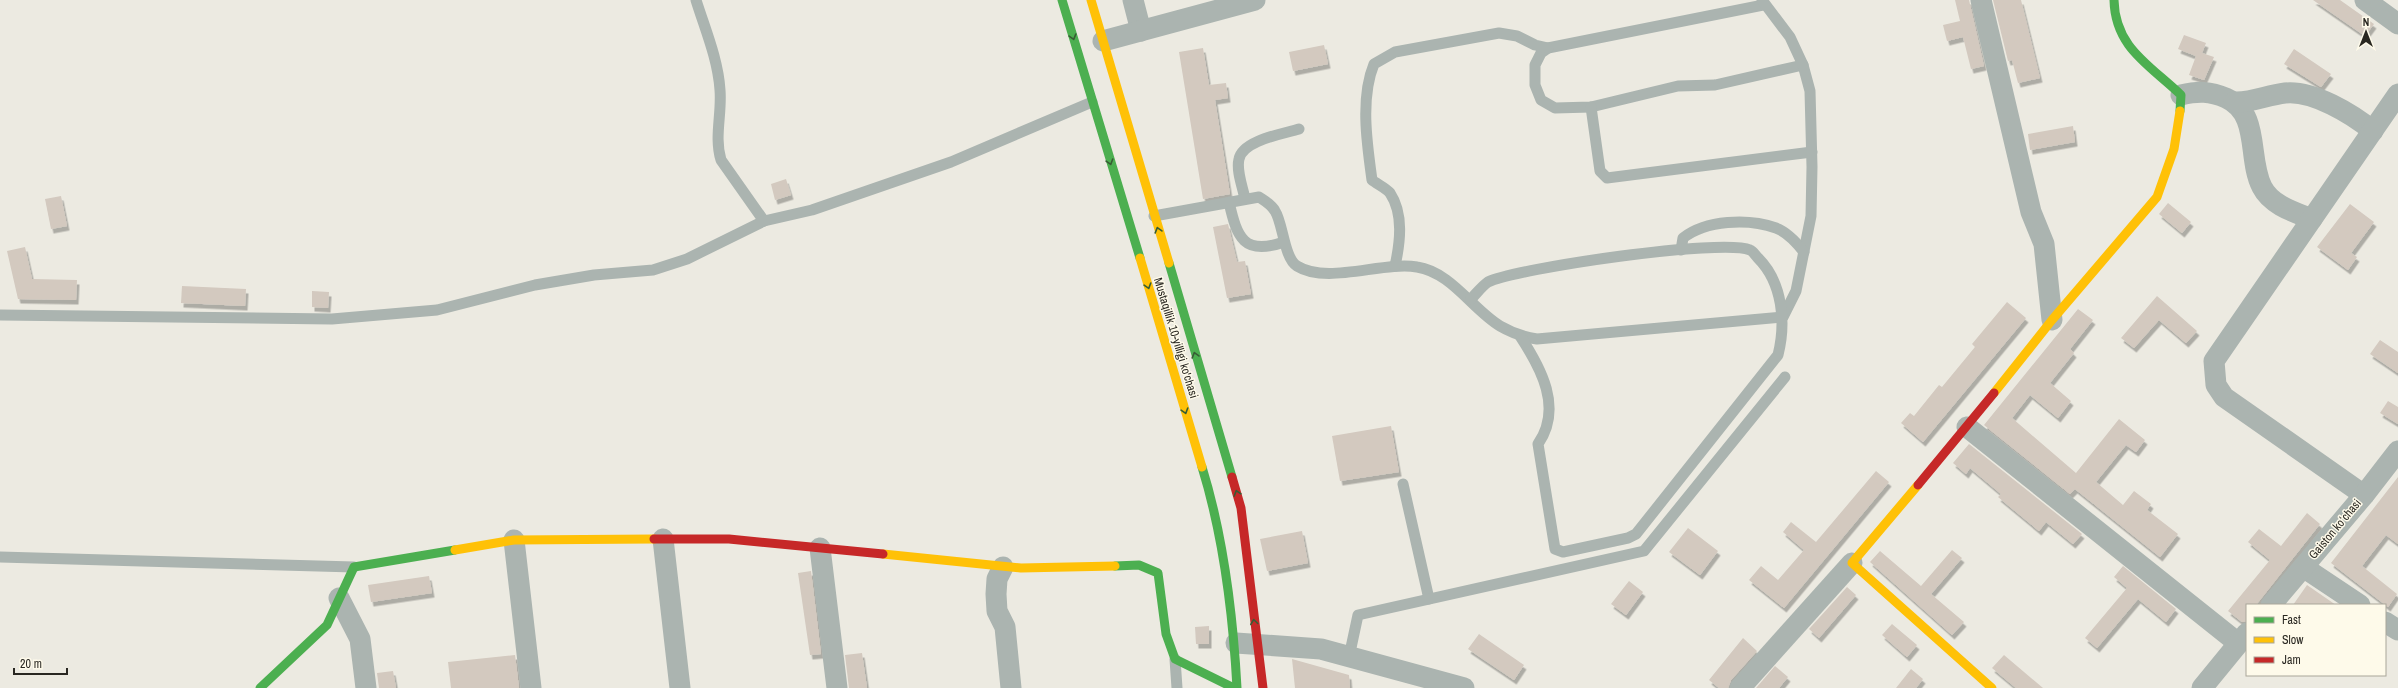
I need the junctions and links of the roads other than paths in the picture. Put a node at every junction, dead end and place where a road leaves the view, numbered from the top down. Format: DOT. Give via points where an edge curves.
graph roads {
  1 [pos="696,0"];
  2 [pos="1062,0"];
  3 [pos="1091,0"];
  4 [pos="1133,0"];
  5 [pos="1255,0"];
  6 [pos="1981,0"];
  7 [pos="2114,0"];
  8 [pos="2365,0"];
  9 [pos="1763,2"];
  10 [pos="2398,24"];
  11 [pos="1141,31"];
  12 [pos="1103,41"];
  13 [pos="1548,48"];
  14 [pos="1803,65"];
  15 [pos="2398,94"];
  16 [pos="2181,96"];
  17 [pos="1092,102"];
  18 [pos="2234,102"];
  19 [pos="1591,107"];
  20 [pos="1299,130"];
  21 [pos="2373,131"];
  22 [pos="1812,152"];
  23 [pos="1246,199"];
  24 [pos="1229,202"];
  25 [pos="1154,216"];
  26 [pos="2312,219"];
  27 [pos="764,221"];
  28 [pos="1284,242"];
  29 [pos="1681,250"];
  30 [pos="1804,252"];
  31 [pos="1395,266"];
  32 [pos="1471,299"];
  33 [pos="0,315"];
  34 [pos="1782,317"];
  35 [pos="2052,320"];
  36 [pos="1520,336"];
  37 [pos="1785,378"];
  38 [pos="1967,427"];
  39 [pos="2398,451"];
  40 [pos="1403,484"];
  41 [pos="2364,495"];
  42 [pos="663,539"];
  43 [pos="514,540"];
  44 [pos="820,548"];
  45 [pos="0,557"];
  46 [pos="1852,563"];
  47 [pos="354,567"];
  48 [pos="1003,567"];
  49 [pos="2304,567"];
  50 [pos="339,598"];
  51 [pos="1430,598"];
  52 [pos="2272,604"];
  53 [pos="2359,604"];
  54 [pos="2386,623"];
  55 [pos="2398,630"];
  56 [pos="2243,638"];
  57 [pos="1236,643"];
  58 [pos="1257,645"];
  59 [pos="1349,657"];
  60 [pos="1175,659"];
  61 [pos="260,688"];
  62 [pos="366,688"];
  63 [pos="530,688"];
  64 [pos="680,688"];
  65 [pos="837,688"];
  66 [pos="1011,688"];
  67 [pos="1177,688"];
  68 [pos="1234,688"];
  69 [pos="1237,688"];
  70 [pos="1263,688"];
  71 [pos="1464,688"];
  72 [pos="1740,688"];
  73 [pos="1992,688"];
  74 [pos="2202,688"];
  1 -- 27 [label="lane" via="718,72 718,150 721,160"];
  2 -- 17 [label="street, Mustaqillik 10-yilligi ko'chasi, one-way"];
  3 -- 12 [label="street, Mustaqillik 10-yilligi ko'chasi"];
  4 -- 11 [label="street"];
  5 -- 11 [label="street"];
  6 -- 35 [label="street" via="2031,212 2044,244"];
  7 -- 16 [label="street" via="2113,10 2118,28 2132,53 2170,83"];
  8 -- 10 [label="street"];
  9 -- 13 [label="lane"];
  9 -- 14 [label="lane" via="1790,37"];
  11 -- 12 [label="street"];
  12 -- 25 [label="street, Mustaqillik 10-yilligi ko'chasi"];
  13 -- 19 [label="lane" via="1535,65 1535,85 1541,100 1555,108"];
  13 -- 31 [label="lane" via="1517,36 1499,33 1396,52 1374,64 1369,74 1367,148 1372,180 1389,193 1399,216 1400,242"];
  14 -- 19 [label="lane" via="1715,85 1678,86 1650,91"];
  14 -- 22 [label="lane" via="1810,91"];
  15 -- 21 [label="street"];
  16 -- 18 [label="street" via="2198,91 2215,93"];
  16 -- 35 [label="street" via="2180,120 2174,149 2157,197"];
  17 -- 27 [label="lane" via="951,162 812,210"];
  17 -- 57 [label="street, Mustaqillik 10-yilligi ko'chasi, one-way" via="1208,486"];
  18 -- 21 [label="street" via="2245,103 2296,92 2355,116"];
  18 -- 26 [label="street" via="2248,119 2256,170 2262,187 2270,198 2290,211"];
  19 -- 22 [label="lane" via="1600,171 1607,178"];
  20 -- 23 [label="lane" via="1262,140 1245,149 1239,158"];
  21 -- 26 [label="street"];
  22 -- 30 [label="lane" via="1811,216"];
  23 -- 24 [label="lane"];
  23 -- 28 [label="lane" via="1259,197 1276,211"];
  24 -- 25 [label="lane"];
  24 -- 28 [label="lane" via="1236,232 1244,242 1255,247"];
  58 -- 25 [label="street, Mustaqillik 10-yilligi ko'chasi, one-way" via="1241,508"];
  26 -- 41 [label="street" via="2214,361 2216,385 2224,397"];
  27 -- 33 [label="lane" via="687,259 653,270 594,275 535,285 437,310 332,319"];
  28 -- 31 [label="lane" via="1296,265 1313,273 1362,271"];
  29 -- 30 [label="lane" via="1684,238 1694,229 1719,224 1750,223 1777,228 1795,241"];
  29 -- 32 [label="lane" via="1645,252 1531,272 1487,283"];
  29 -- 34 [label="lane" via="1721,247 1750,250 1767,267 1776,288"];
  30 -- 34 [label="lane" via="1796,290"];
  31 -- 32 [label="lane" via="1417,267 1434,272"];
  32 -- 36 [label="lane" via="1499,326"];
  34 -- 36 [label="lane" via="1537,339"];
  34 -- 36 [label="lane" via="1783,335 1778,355 1636,534 1563,552 1555,549 1538,444 1547,430 1550,416 1546,382"];
  35 -- 38 [label="street"];
  37 -- 51 [label="lane" via="1644,551"];
  38 -- 46 [label="street"];
  38 -- 56 [label="street"];
  39 -- 41 [label="street, Gaiston koʻchasi"];
  40 -- 51 [label="lane"];
  41 -- 49 [label="street, Gaiston koʻchasi"];
  42 -- 43 [label="street"];
  42 -- 44 [label="street" via="729,538"];
  42 -- 64 [label="street"];
  43 -- 47 [label="street"];
  43 -- 63 [label="street"];
  44 -- 48 [label="street"];
  44 -- 65 [label="street"];
  45 -- 47 [label="lane"];
  46 -- 72 [label="street"];
  46 -- 73 [label="street"];
  47 -- 50 [label="street"];
  48 -- 60 [label="street" via="1139,565 1158,573 1166,634"];
  48 -- 66 [label="street" via="997,579 997,600 998,611 1005,627"];
  49 -- 52 [label="street, Gaiston koʻchasi"];
  49 -- 53 [label="street"];
  50 -- 61 [label="street" via="327,625"];
  50 -- 62 [label="street" via="360,639"];
  51 -- 59 [label="lane" via="1358,615"];
  54 -- 55 [label="street"];
  56 -- 74 [label="street"];
  57 -- 58 [label="street"];
  57 -- 69 [label="street, Mustaqillik 10-yilligi ko'chasi"];
  58 -- 59 [label="street" via="1321,649"];
  58 -- 70 [label="street, Mustaqillik 10-yilligi ko'chasi"];
  59 -- 71 [label="street"];
  60 -- 67 [label="lane"];
  60 -- 68 [label="street"];
}
